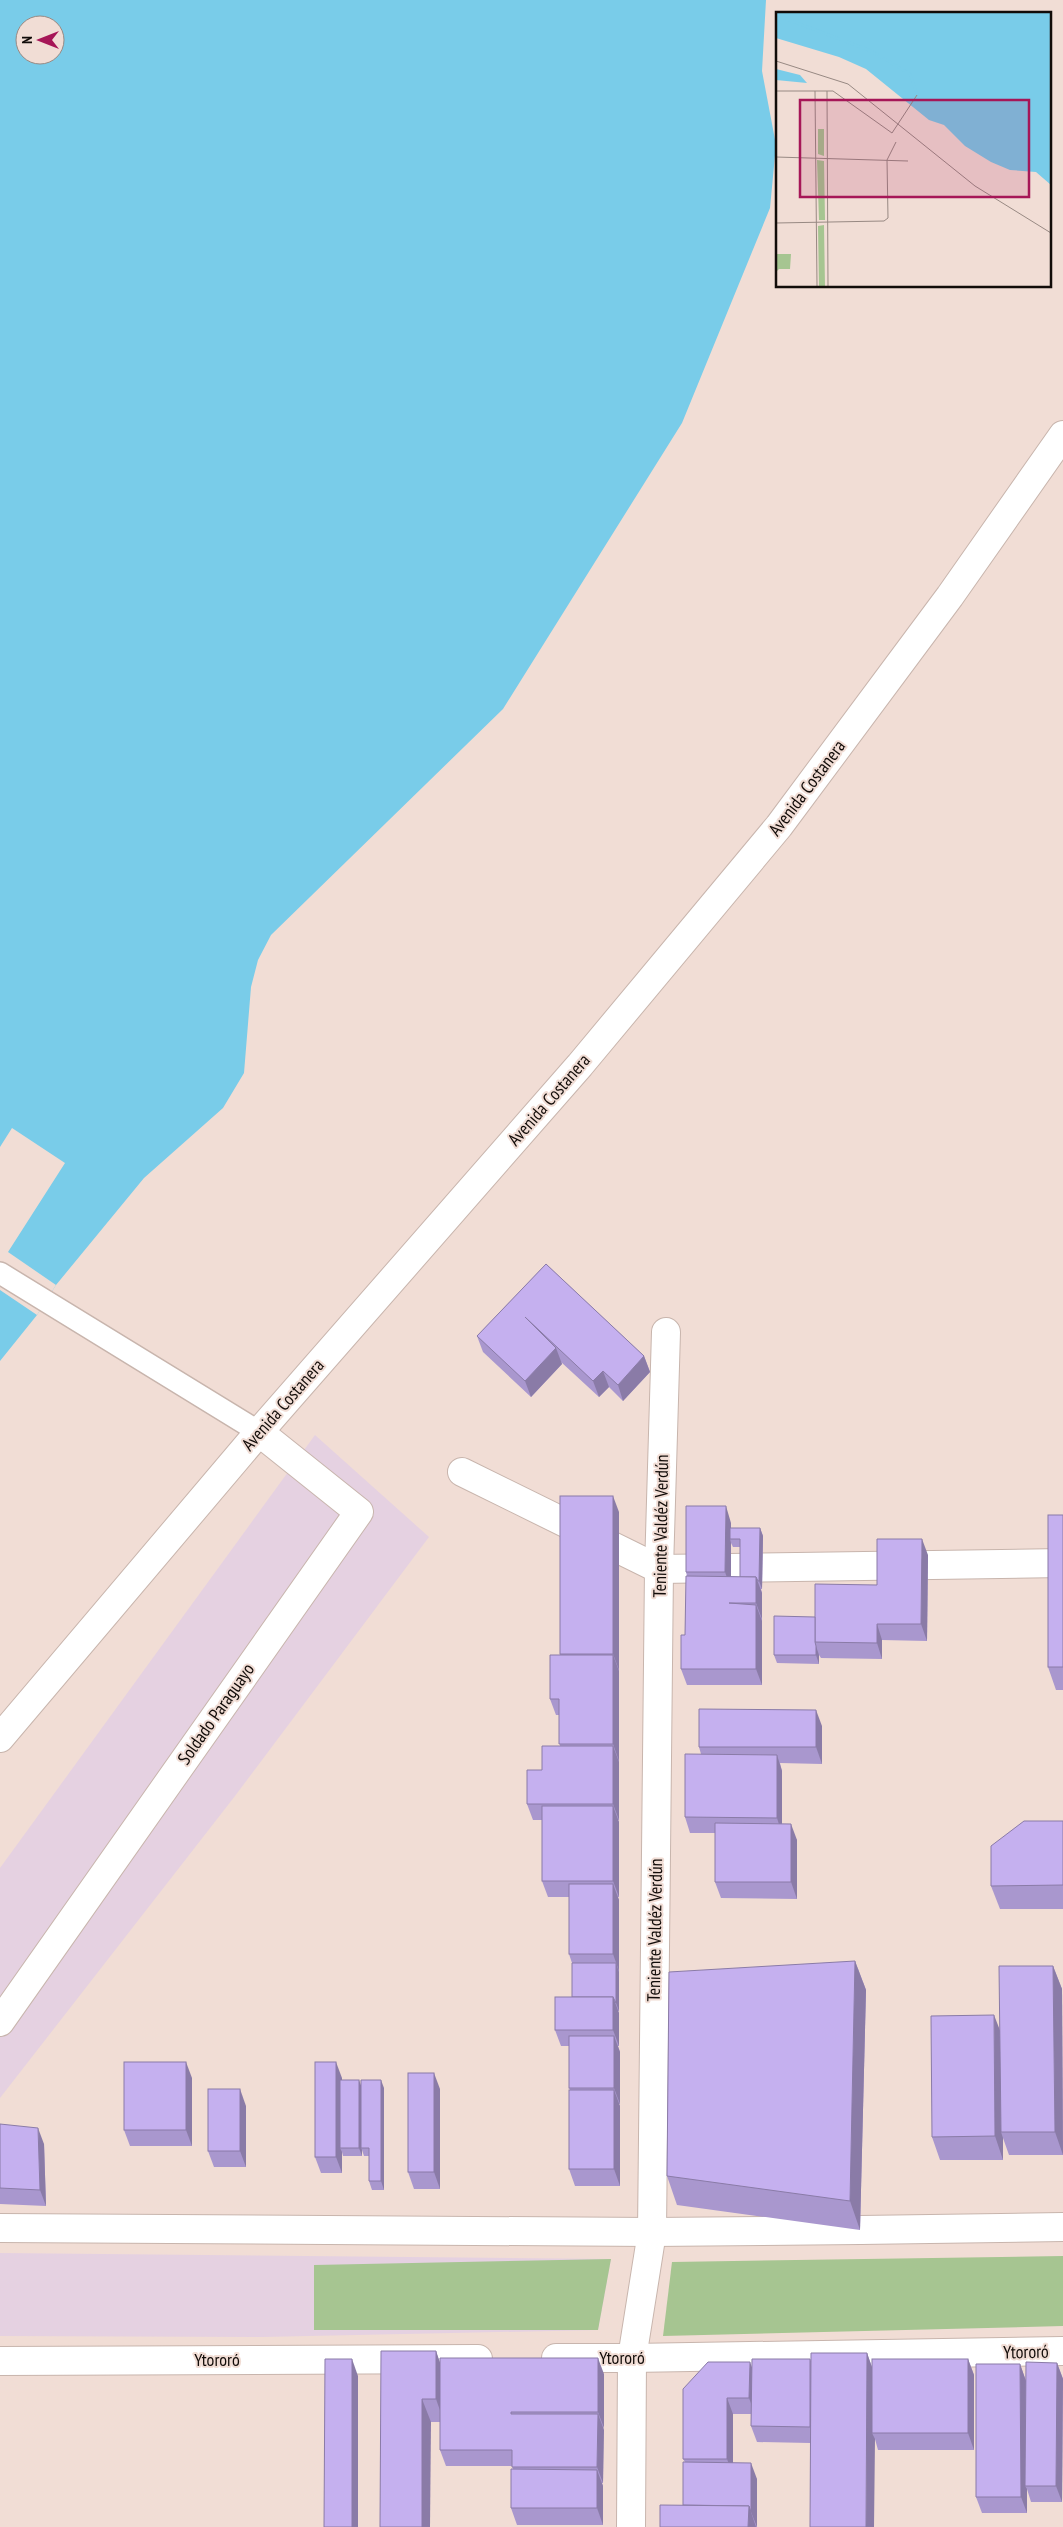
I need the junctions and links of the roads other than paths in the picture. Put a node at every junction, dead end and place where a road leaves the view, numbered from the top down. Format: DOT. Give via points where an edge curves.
graph roads {
  1 [pos="1063,435"];
  2 [pos="0,1273"];
  3 [pos="666,1332"];
  4 [pos="259,1432"];
  5 [pos="462,1472"];
  6 [pos="1063,1563"];
  7 [pos="659,1569"];
  8 [pos="0,1738"];
  9 [pos="0,2022"];
  10 [pos="1063,2227"];
  11 [pos="0,2228"];
  12 [pos="652,2232"];
  13 [pos="1063,2351"];
  14 [pos="533,2358"];
  15 [pos="632,2358"];
  16 [pos="504,2359"];
  17 [pos="0,2361"];
  18 [pos="630,2527"];
  1 -- 4 [label="street, Avenida Costanera" via="950,596 779,826 580,1066"];
  2 -- 4 [label="lane"];
  3 -- 7 [label="street, Teniente Valdéz Verdún"];
  4 -- 8 [label="street, Avenida Costanera"];
  4 -- 9 [label="street, Soldado Paraguayo" via="359,1512"];
  5 -- 7 [label="street"];
  6 -- 7 [label="street"];
  7 -- 12 [label="street, Teniente Valdéz Verdún"];
  10 -- 12 [label="street"];
  11 -- 12 [label="street"];
  12 -- 15 [label="street, Teniente Valdéz Verdún"];
  13 -- 15 [label="street, Ytororó"];
  14 -- 15 [label="street, Ytororó"];
  15 -- 18 [label="street, Teniente Valdéz Verdún"];
  16 -- 17 [label="street, Ytororó"];
}
